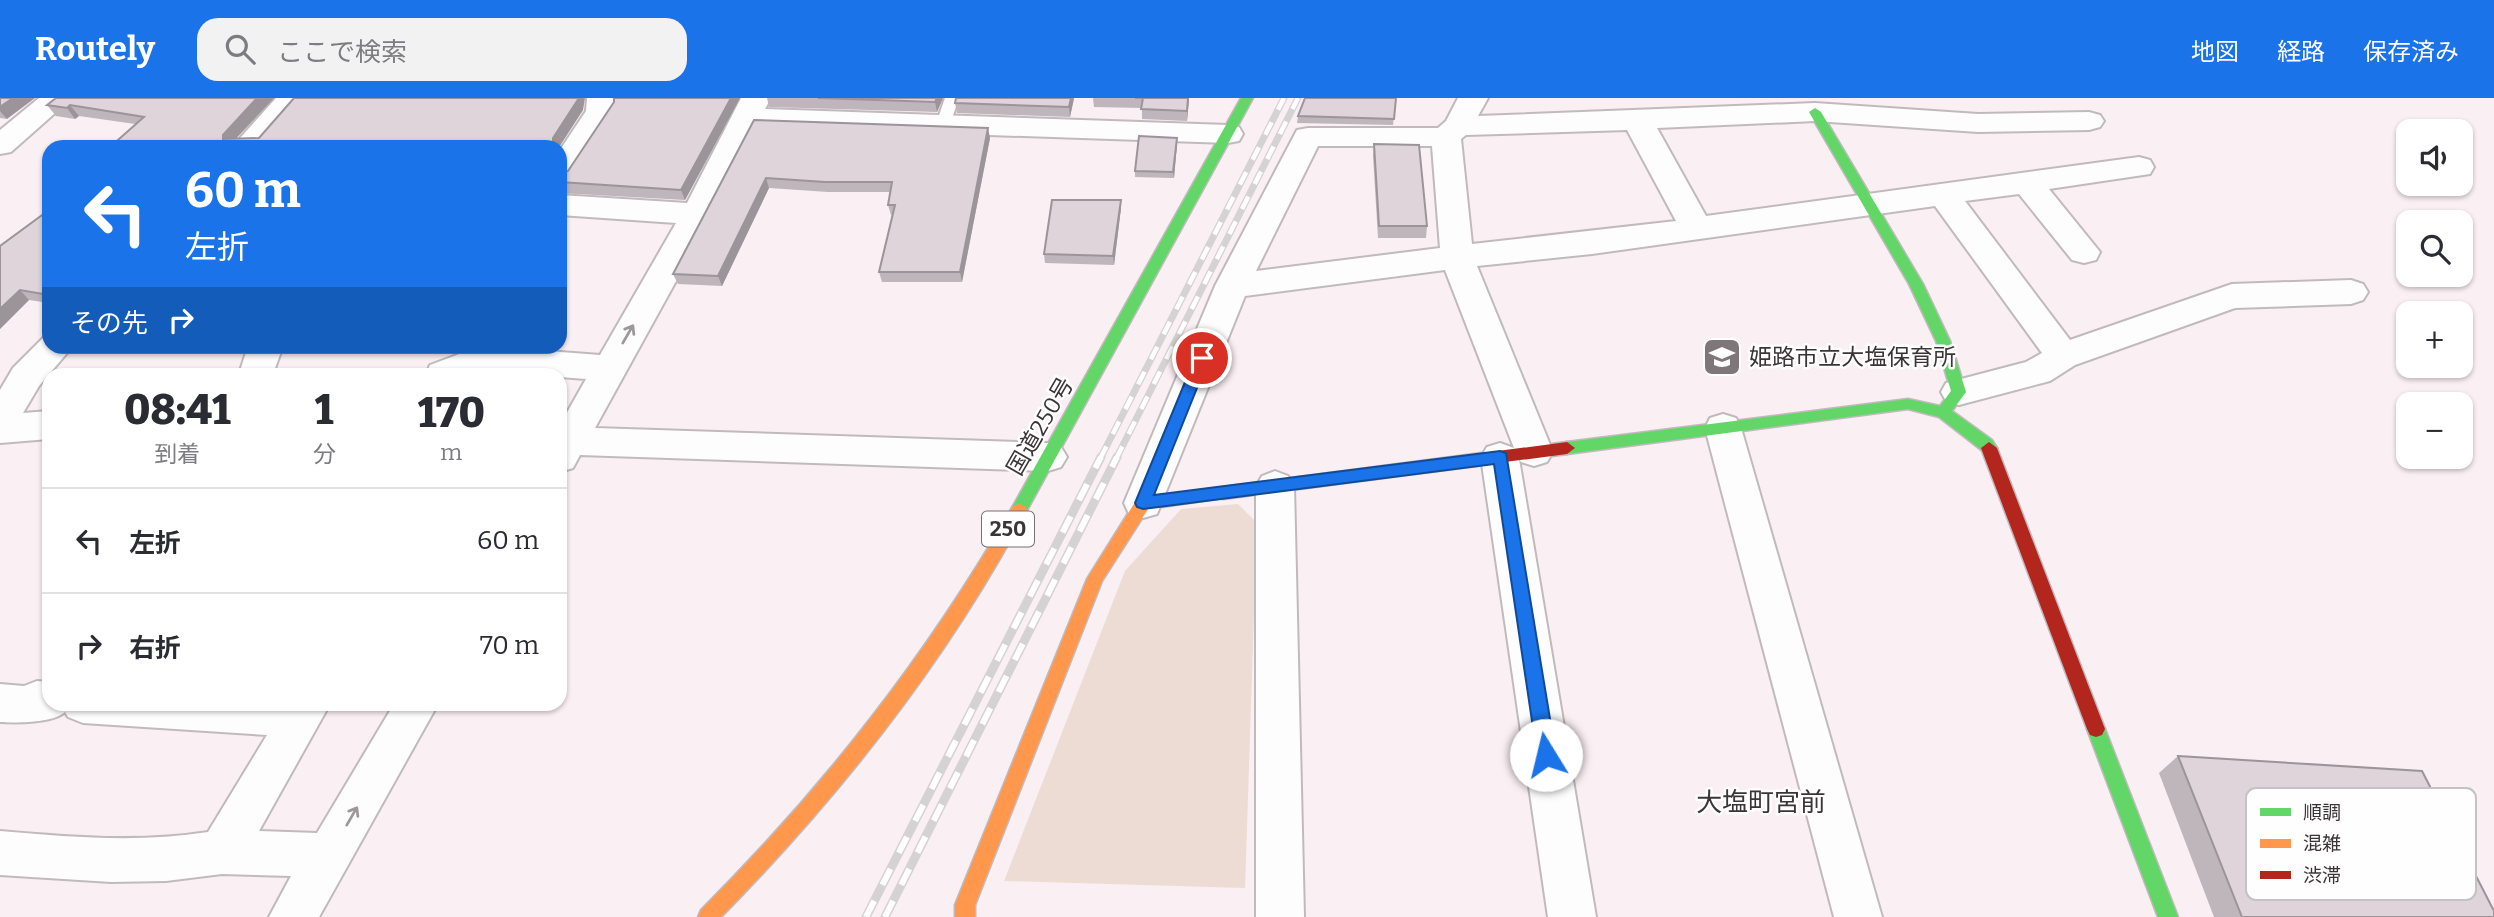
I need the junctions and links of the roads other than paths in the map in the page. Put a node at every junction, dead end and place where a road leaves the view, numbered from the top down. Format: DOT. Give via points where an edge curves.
graph roads {
  1 [pos="57,98"];
  2 [pos="292,98"];
  3 [pos="602,98"];
  4 [pos="1247,98"];
  5 [pos="1473,98"];
  6 [pos="752,108"];
  7 [pos="948,111"];
  8 [pos="1815,112"];
  9 [pos="1637,120"];
  10 [pos="2089,121"];
  11 [pos="1452,131"];
  12 [pos="1228,134"];
  13 [pos="253,140"];
  14 [pos="0,145"];
  15 [pos="567,162"];
  16 [pos="2139,167"];
  17 [pos="2026,182"];
  18 [pos="1943,194"];
  19 [pos="1867,205"];
  20 [pos="567,206"];
  21 [pos="697,215"];
  22 [pos="1697,229"];
  23 [pos="2084,251"];
  24 [pos="1457,257"];
  25 [pos="1232,286"];
  26 [pos="2351,292"];
  27 [pos="48,354"];
  28 [pos="2063,356"];
  29 [pos="469,368"];
  30 [pos="609,368"];
  31 [pos="1951,402"];
  32 [pos="0,421"];
  33 [pos="42,426"];
  34 [pos="1723,428"];
  35 [pos="0,429"];
  36 [pos="567,446"];
  37 [pos="567,450"];
  38 [pos="1517,455"];
  39 [pos="1048,457"];
  40 [pos="1275,486"];
  41 [pos="1143,503"];
  42 [pos="305,711"];
  43 [pos="413,711"];
  44 [pos="222,852"];
  45 [pos="0,853"];
  46 [pos="329,855"];
  47 [pos="293,917"];
  48 [pos="708,917"];
  49 [pos="965,917"];
  50 [pos="1279,917"];
  51 [pos="1572,917"];
  52 [pos="1858,917"];
  53 [pos="2168,917"];
  1 -- 14 [label="street"];
  2 -- 13 [label="street"];
  3 -- 15 [label="street" via="601,111"];
  4 -- 12 [label="main road, 国道250号 / 250"];
  5 -- 11 [label="street"];
  6 -- 7 [label="street"];
  6 -- 21 [label="street"];
  7 -- 12 [label="street"];
  8 -- 9 [label="street"];
  8 -- 10 [label="street" via="1978,124"];
  8 -- 19 [label="main road"];
  9 -- 11 [label="street"];
  9 -- 22 [label="street"];
  11 -- 24 [label="street"];
  11 -- 25 [label="street" via="1308,137"];
  12 -- 39 [label="main road, 国道250号 / 250"];
  16 -- 17 [label="street"];
  17 -- 18 [label="street"];
  17 -- 23 [label="street"];
  18 -- 19 [label="street"];
  18 -- 28 [label="street"];
  19 -- 22 [label="street"];
  19 -- 31 [label="main road" via="1916,284 1943,341"];
  20 -- 21 [label="street"];
  30 -- 21 [label="street, one-way"];
  22 -- 24 [label="street"];
  24 -- 25 [label="street"];
  24 -- 38 [label="street"];
  25 -- 41 [label="street"];
  26 -- 28 [label="street" via="2232,296"];
  27 -- 32 [label="street" via="26,377"];
  28 -- 31 [label="street" via="2037,372"];
  29 -- 30 [label="street" via="494,360"];
  30 -- 36 [label="street"];
  31 -- 34 [label="main road"];
  31 -- 53 [label="main road" via="1987,444"];
  33 -- 35 [label="street"];
  34 -- 38 [label="main road"];
  34 -- 52 [label="street"];
  37 -- 39 [label="street"];
  38 -- 40 [label="main road"];
  38 -- 51 [label="street"];
  39 -- 48 [label="main road, 国道250号 / 250" via="982,578 876,728 751,875"];
  40 -- 41 [label="main road"];
  40 -- 50 [label="street"];
  41 -- 49 [label="main road" via="1094,579 965,905"];
  42 -- 44 [label="street"];
  46 -- 43 [label="street, one-way"];
  44 -- 45 [label="street" via="126,862"];
  44 -- 46 [label="street"];
  46 -- 47 [label="street"];
}
